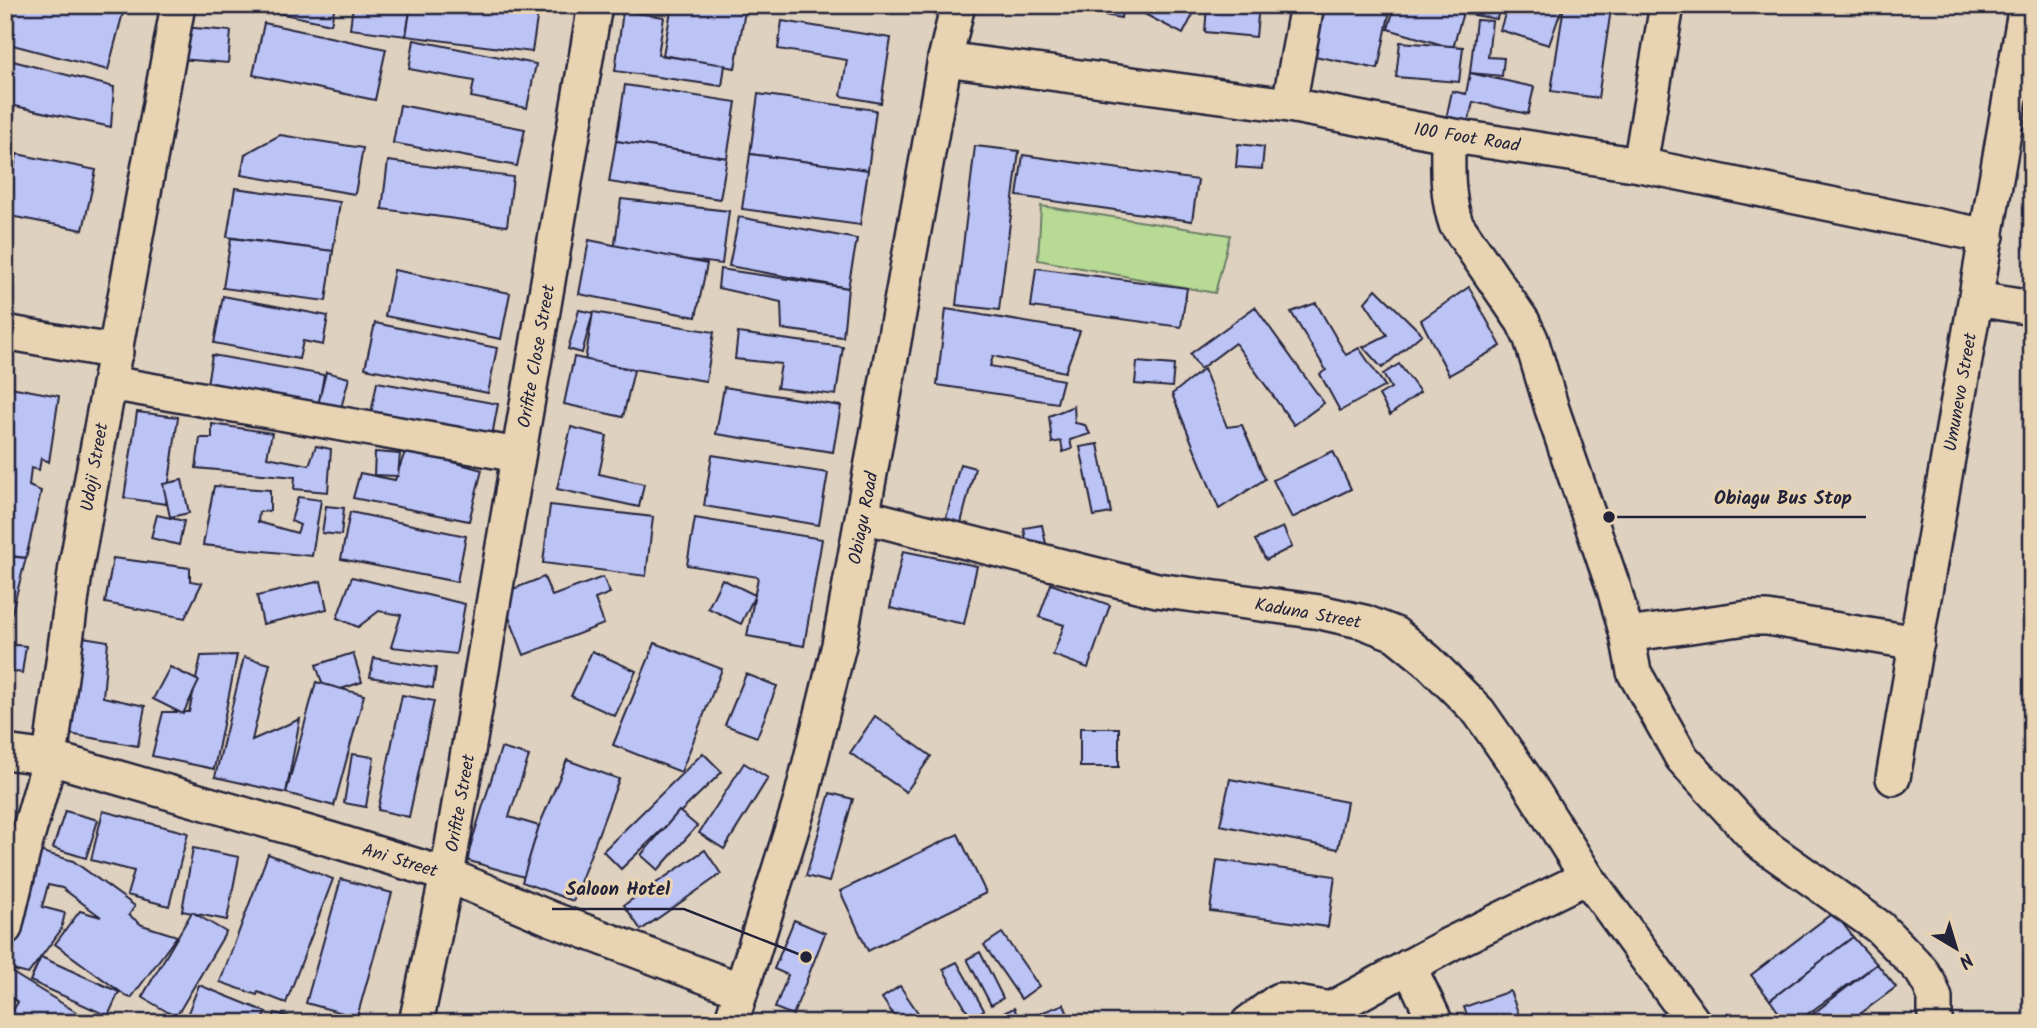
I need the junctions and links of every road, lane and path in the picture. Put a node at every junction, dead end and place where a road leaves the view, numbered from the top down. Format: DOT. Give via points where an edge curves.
graph roads {
  1 [pos="178,5"];
  2 [pos="595,5"];
  3 [pos="958,5"];
  4 [pos="1307,5"];
  5 [pos="1667,5"];
  6 [pos="2026,5"];
  7 [pos="945,59"];
  8 [pos="1289,105"];
  9 [pos="1448,135"];
  10 [pos="1640,165"];
  11 [pos="1987,236"];
  12 [pos="1976,299"];
  13 [pos="2032,308"];
  14 [pos="5,332"];
  15 [pos="113,367"];
  16 [pos="518,455"];
  17 [pos="863,516"];
  18 [pos="1627,635"];
  19 [pos="1917,643"];
  20 [pos="477,706"];
  21 [pos="5,752"];
  22 [pos="50,758"];
  23 [pos="1893,778"];
  24 [pos="447,875"];
  25 [pos="1587,877"];
  26 [pos="5,928"];
  27 [pos="1409,966"];
  28 [pos="741,990"];
  29 [pos="416,1023"];
  30 [pos="731,1023"];
  31 [pos="1248,1023"];
  32 [pos="1436,1023"];
  33 [pos="1694,1023"];
  34 [pos="1935,1023"];
  1 -- 15 [label="street, Udoji Street"];
  2 -- 16 [label="street, Orifite Close Street"];
  3 -- 7 [label="street, Obiagu Road"];
  4 -- 8 [label="street"];
  5 -- 10 [label="street"];
  6 -- 11 [label="street, Umunevo Street"];
  7 -- 8 [label="street, 100 Foot Road"];
  7 -- 17 [label="street, Obiagu Road"];
  8 -- 9 [label="street, 100 Foot Road"];
  9 -- 10 [label="street, 100 Foot Road"];
  9 -- 18 [label="street" via="1448,186 1456,224 1531,338"];
  10 -- 11 [label="street, 100 Foot Road"];
  11 -- 12 [label="street, Umunevo Street"];
  12 -- 13 [label="street"];
  12 -- 19 [label="street, Umunevo Street"];
  14 -- 15 [label="street"];
  15 -- 16 [label="street"];
  15 -- 22 [label="street, Udoji Street" via="76,566"];
  16 -- 20 [label="street, Orifite Close Street"];
  17 -- 25 [label="street, Kaduna Street" via="1157,590 1320,612 1395,634 1479,712"];
  17 -- 28 [label="street, Obiagu Road" via="839,645 800,803"];
  18 -- 19 [label="street" via="1767,618"];
  18 -- 34 [label="street" via="1634,672 1682,758 1759,842 1879,927 1901,949 1930,985"];
  19 -- 23 [label="street, Umunevo Street"];
  20 -- 24 [label="street, Orifite Street"];
  21 -- 22 [label="street, Ani Street"];
  22 -- 24 [label="street, Ani Street"];
  22 -- 26 [label="street, Udoji Street"];
  24 -- 28 [label="street, Ani Street"];
  24 -- 29 [label="street, Orifite Street"];
  25 -- 27 [label="street"];
  25 -- 33 [label="street, Kaduna Street"];
  27 -- 31 [label="street" via="1331,1009 1279,1000"];
  27 -- 32 [label="street"];
  28 -- 30 [label="street, Obiagu Road"];
}
